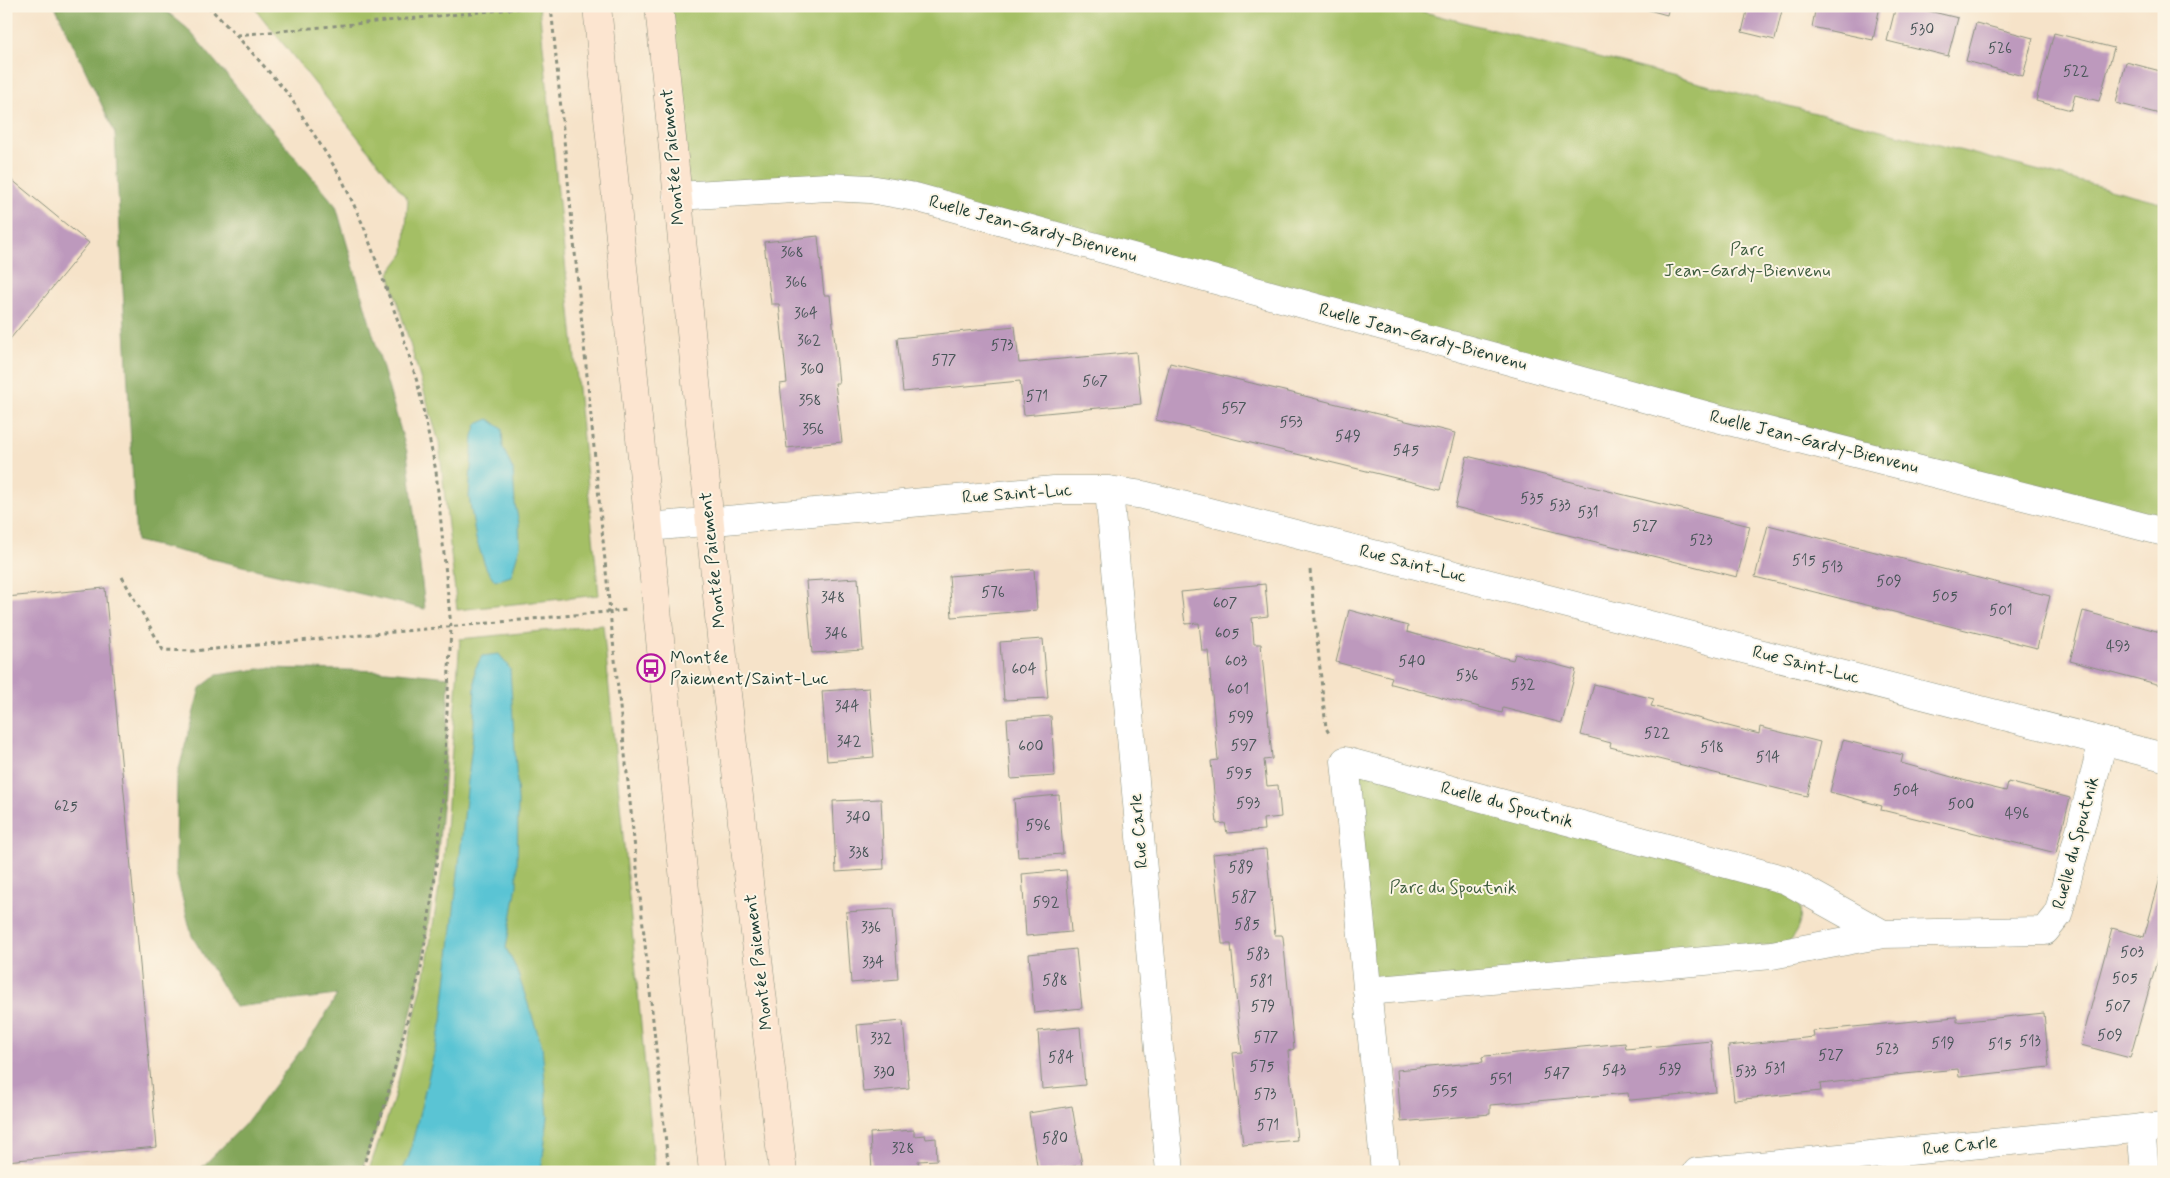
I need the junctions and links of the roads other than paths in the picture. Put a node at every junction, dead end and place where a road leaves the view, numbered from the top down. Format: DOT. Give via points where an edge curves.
graph roads {
  1 [pos="598,6"];
  2 [pos="659,6"];
  3 [pos="677,196"];
  4 [pos="1109,490"];
  5 [pos="709,522"];
  6 [pos="649,527"];
  7 [pos="2164,532"];
  8 [pos="2103,741"];
  9 [pos="2164,757"];
  10 [pos="1883,934"];
  11 [pos="1367,991"];
  12 [pos="2152,1127"];
  13 [pos="713,1172"];
  14 [pos="783,1172"];
  15 [pos="1170,1172"];
  16 [pos="1385,1172"];
  17 [pos="1697,1172"];
  18 [pos="2146,1172"];
  1 -- 6 [label="main road"];
  2 -- 3 [label="main road, Montée Paiement"];
  3 -- 5 [label="main road, Montée Paiement"];
  3 -- 7 [label="street, Ruelle Jean-Gardy-Bienvenu" via="828,187 870,189 915,197 1706,415"];
  4 -- 5 [label="street, Rue Saint-Luc" via="1054,490"];
  4 -- 8 [label="street, Rue Saint-Luc" via="1143,495"];
  4 -- 15 [label="street, Rue Carle"];
  5 -- 6 [label="street, Rue Saint-Luc"];
  5 -- 14 [label="main road, Montée Paiement"];
  6 -- 13 [label="main road"];
  8 -- 9 [label="street, Rue Saint-Luc"];
  8 -- 10 [label="street, Ruelle du Spoutnik" via="2058,915 2045,931"];
  10 -- 11 [label="street, Ruelle du Spoutnik" via="1772,955"];
  10 -- 11 [label="street, Ruelle du Spoutnik" via="1786,880 1344,761"];
  11 -- 16 [label="street"];
  12 -- 17 [label="street, Rue Carle"];
  12 -- 18 [label="street"];
}
